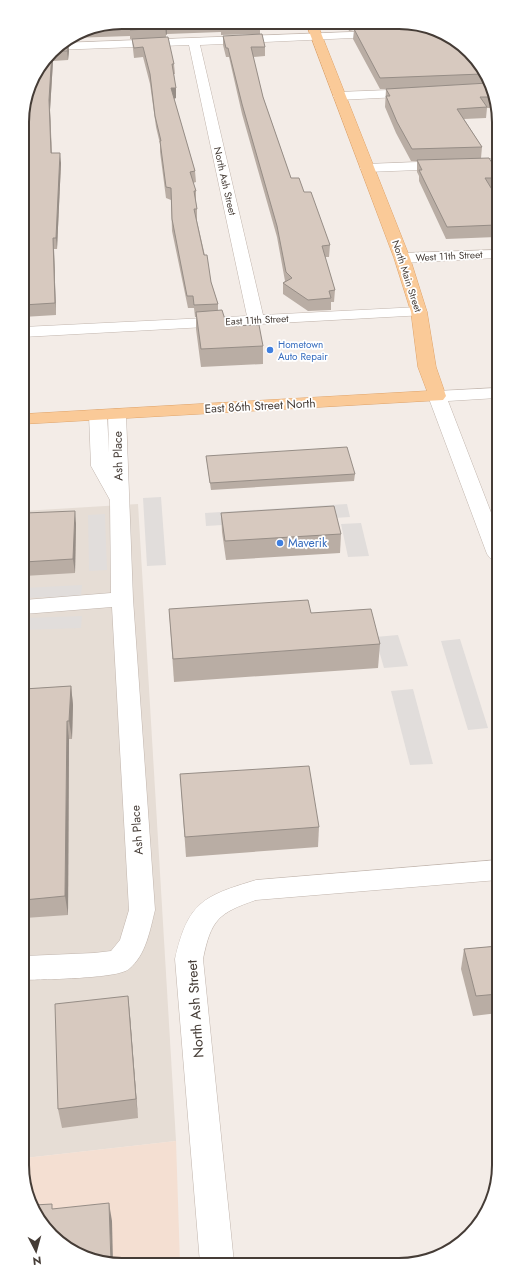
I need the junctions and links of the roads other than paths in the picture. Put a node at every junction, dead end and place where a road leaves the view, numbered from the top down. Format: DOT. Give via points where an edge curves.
graph roads {
  1 [pos="313,29"];
  2 [pos="423,33"];
  3 [pos="316,37"];
  4 [pos="194,42"];
  5 [pos="67,47"];
  6 [pos="430,93"];
  7 [pos="339,96"];
  8 [pos="492,163"];
  9 [pos="367,168"];
  10 [pos="492,254"];
  11 [pos="402,258"];
  12 [pos="419,312"];
  13 [pos="256,320"];
  14 [pos="29,332"];
  15 [pos="492,393"];
  16 [pos="437,396"];
  17 [pos="117,414"];
  18 [pos="98,415"];
  19 [pos="29,419"];
  20 [pos="119,499"];
  21 [pos="492,541"];
  22 [pos="122,599"];
  23 [pos="29,607"];
  24 [pos="492,870"];
  25 [pos="29,968"];
  26 [pos="218,1258"];
  1 -- 3 [label="main road, North Main Street"];
  2 -- 3 [label="street"];
  3 -- 4 [label="street"];
  3 -- 7 [label="main road, North Main Street"];
  4 -- 5 [label="street"];
  4 -- 13 [label="street, North Ash Street"];
  6 -- 7 [label="street"];
  7 -- 9 [label="main road, North Main Street"];
  8 -- 9 [label="street"];
  9 -- 11 [label="main road, North Main Street"];
  10 -- 11 [label="street, West 11th Street"];
  11 -- 12 [label="main road, North Main Street"];
  12 -- 13 [label="street, East 11th Street"];
  12 -- 16 [label="main road, North Main Street" via="427,367"];
  13 -- 14 [label="street, East 11th Street"];
  15 -- 16 [label="street, East 86th Street North"];
  16 -- 17 [label="main road, East 86th Street North"];
  16 -- 21 [label="street, North Main Street"];
  17 -- 18 [label="main road, East 86th Street North"];
  17 -- 20 [label="street, Ash Place"];
  18 -- 19 [label="main road, East 86th Street North"];
  18 -- 20 [label="street, Ash Place" via="100,466"];
  20 -- 22 [label="street, Ash Place"];
  22 -- 23 [label="street"];
  22 -- 25 [label="street, Ash Place" via="142,910 132,945 119,961 94,965"];
  24 -- 26 [label="street, North Ash Street" via="256,890 228,899 210,910 199,923 189,959"];
}
